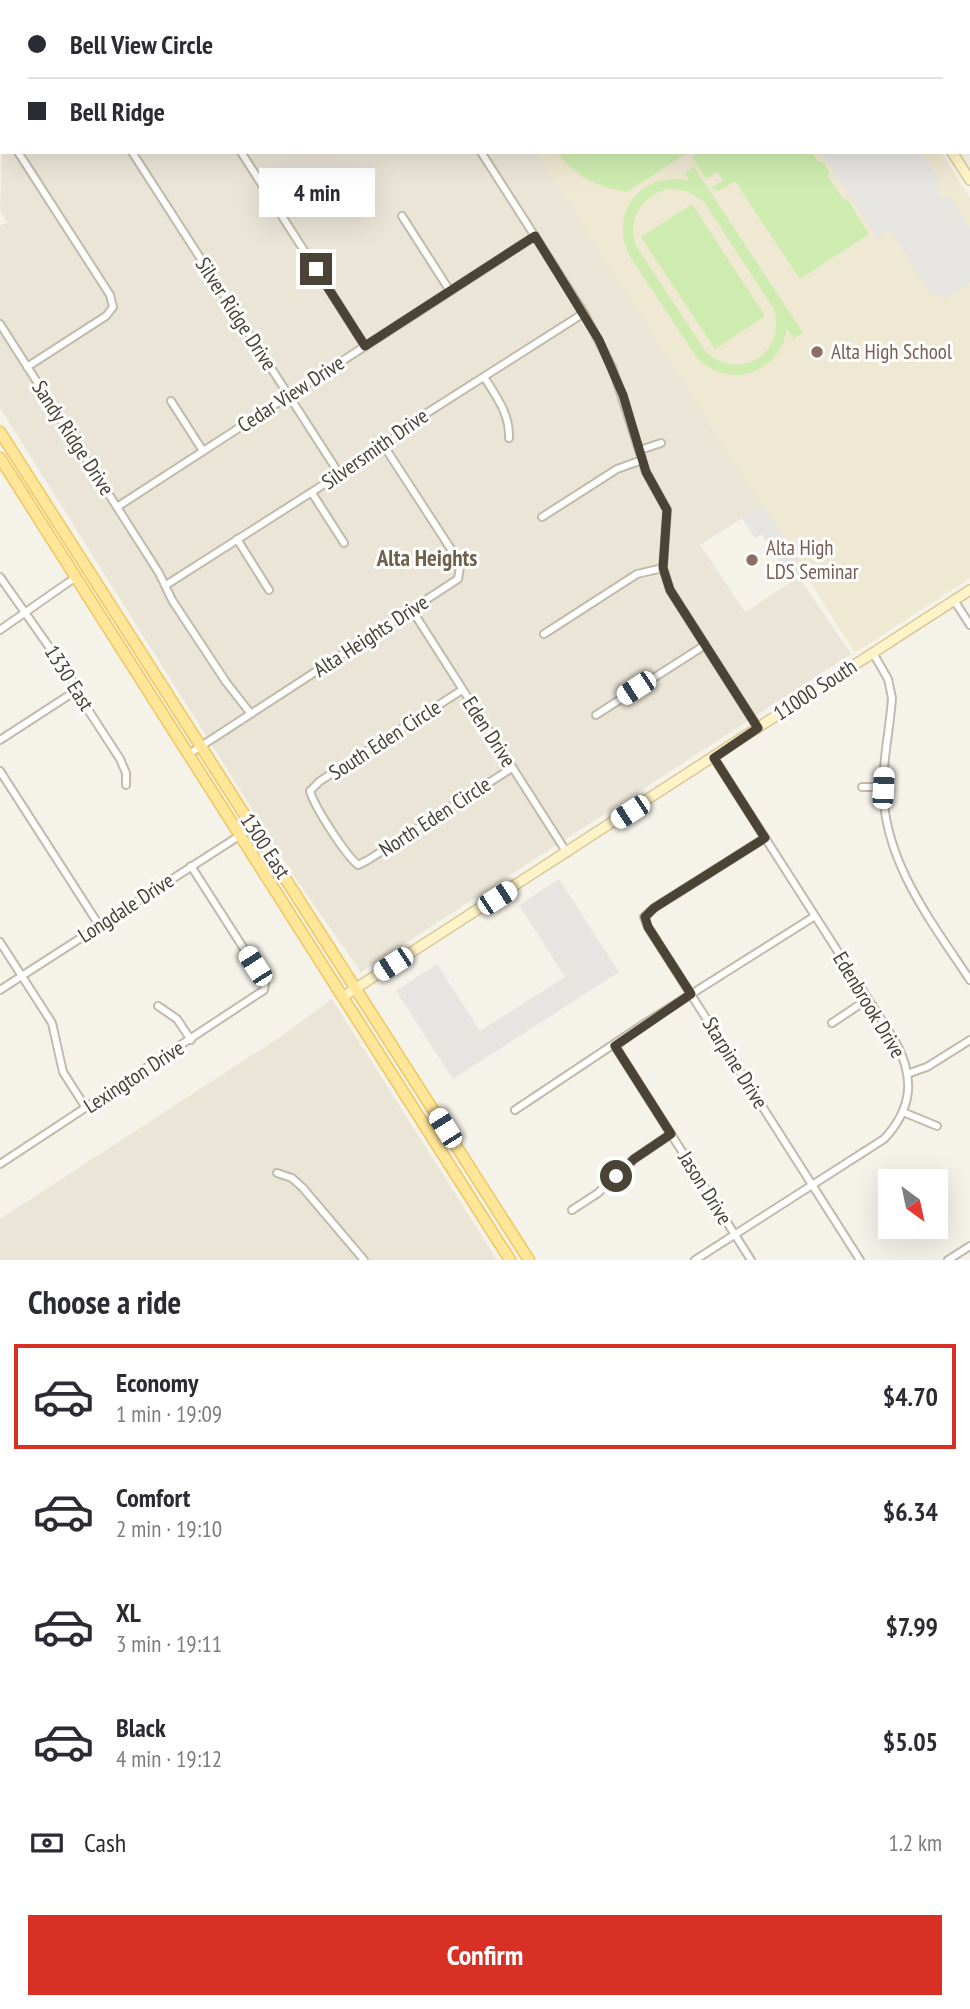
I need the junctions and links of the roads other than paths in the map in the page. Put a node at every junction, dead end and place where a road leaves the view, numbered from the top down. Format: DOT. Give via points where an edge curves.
graph roads {
  1 [pos="19,154"];
  2 [pos="133,154"];
  3 [pos="242,154"];
  4 [pos="482,154"];
  5 [pos="953,154"];
  6 [pos="969,176"];
  7 [pos="402,216"];
  8 [pos="535,236"];
  9 [pos="450,291"];
  10 [pos="584,313"];
  11 [pos="0,324"];
  12 [pos="365,346"];
  13 [pos="27,367"];
  14 [pos="484,377"];
  15 [pos="288,396"];
  16 [pos="171,401"];
  17 [pos="0,432"];
  18 [pos="509,438"];
  19 [pos="661,443"];
  20 [pos="384,446"];
  21 [pos="640,450"];
  22 [pos="202,451"];
  23 [pos="0,458"];
  24 [pos="642,460"];
  25 [pos="340,475"];
  26 [pos="312,494"];
  27 [pos="117,507"];
  28 [pos="542,517"];
  29 [pos="236,539"];
  30 [pos="344,543"];
  31 [pos="663,568"];
  32 [pos="0,577"];
  33 [pos="76,577"];
  34 [pos="166,585"];
  35 [pos="270,590"];
  36 [pos="970,590"];
  37 [pos="954,600"];
  38 [pos="412,610"];
  39 [pos="26,613"];
  40 [pos="970,625"];
  41 [pos="0,630"];
  42 [pos="544,634"];
  43 [pos="705,645"];
  44 [pos="873,653"];
  45 [pos="77,690"];
  46 [pos="462,690"];
  47 [pos="250,715"];
  48 [pos="596,715"];
  49 [pos="758,728"];
  50 [pos="0,740"];
  51 [pos="202,746"];
  52 [pos="189,754"];
  53 [pos="714,758"];
  54 [pos="512,768"];
  55 [pos="0,771"];
  56 [pos="126,785"];
  57 [pos="862,787"];
  58 [pos="883,788"];
  59 [pos="253,827"];
  60 [pos="241,835"];
  61 [pos="765,838"];
  62 [pos="567,853"];
  63 [pos="358,864"];
  64 [pos="191,866"];
  65 [pos="815,916"];
  66 [pos="99,925"];
  67 [pos="0,942"];
  68 [pos="22,975"];
  69 [pos="970,980"];
  70 [pos="356,988"];
  71 [pos="0,989"];
  72 [pos="691,994"];
  73 [pos="344,996"];
  74 [pos="868,999"];
  75 [pos="158,1006"];
  76 [pos="832,1023"];
  77 [pos="191,1040"];
  78 [pos="970,1040"];
  79 [pos="615,1046"];
  80 [pos="907,1074"];
  81 [pos="86,1108"];
  82 [pos="515,1110"];
  83 [pos="903,1112"];
  84 [pos="937,1126"];
  85 [pos="671,1134"];
  86 [pos="0,1164"];
  87 [pos="277,1174"];
  88 [pos="813,1186"];
  89 [pos="572,1210"];
  90 [pos="735,1235"];
  91 [pos="970,1246"];
  92 [pos="364,1260"];
  93 [pos="510,1260"];
  94 [pos="529,1260"];
  95 [pos="695,1260"];
  96 [pos="751,1260"];
  97 [pos="860,1260"];
  98 [pos="948,1260"];
  1 -- 13 [label="street, Sandy Ridge Drive" via="110,295 113,307"];
  2 -- 15 [label="street, Silver Ridge Drive"];
  3 -- 12 [label="street"];
  4 -- 8 [label="street"];
  5 -- 6 [label="street"];
  7 -- 9 [label="street"];
  8 -- 9 [label="street, Cedar View Drive"];
  8 -- 10 [label="street"];
  9 -- 12 [label="street, Cedar View Drive"];
  10 -- 14 [label="street, Silversmith Drive"];
  10 -- 21 [label="street" via="612,367"];
  11 -- 13 [label="street"];
  12 -- 15 [label="street, Cedar View Drive"];
  13 -- 27 [label="street, Sandy Ridge Drive"];
  14 -- 18 [label="street" via="505,412"];
  14 -- 20 [label="street, Silversmith Drive"];
  15 -- 22 [label="street, Cedar View Drive"];
  15 -- 25 [label="street, Silver Ridge Drive"];
  16 -- 22 [label="street"];
  17 -- 51 [label="main road, 1300 East"];
  19 -- 21 [label="street"];
  20 -- 25 [label="street, Silversmith Drive"];
  20 -- 38 [label="street, Alta Heights Drive" via="460,566 458,579"];
  21 -- 24 [label="street"];
  22 -- 27 [label="street, Cedar View Drive"];
  23 -- 33 [label="main road, 1300 East"];
  24 -- 28 [label="street" via="617,469"];
  24 -- 31 [label="street" via="667,510"];
  25 -- 26 [label="street, Silversmith Drive"];
  26 -- 29 [label="street, Silversmith Drive"];
  26 -- 30 [label="street"];
  27 -- 34 [label="street, Sandy Ridge Drive"];
  29 -- 34 [label="street, Silversmith Drive"];
  29 -- 35 [label="street"];
  31 -- 42 [label="street" via="637,575"];
  31 -- 43 [label="street" via="670,590"];
  32 -- 39 [label="street, 1330 East"];
  33 -- 39 [label="street"];
  33 -- 52 [label="main road, 1300 East"];
  34 -- 47 [label="street, Sandy Ridge Drive"];
  36 -- 37 [label="street, 11000 South"];
  37 -- 40 [label="street"];
  37 -- 44 [label="street, 11000 South"];
  38 -- 46 [label="street, Eden Drive"];
  38 -- 47 [label="street, Alta Heights Drive"];
  39 -- 41 [label="street"];
  39 -- 45 [label="street, 1330 East"];
  43 -- 48 [label="street"];
  43 -- 49 [label="street"];
  44 -- 49 [label="street, 11000 South"];
  44 -- 58 [label="street" via="888,679 892,698"];
  45 -- 50 [label="street"];
  45 -- 56 [label="street, 1330 East" via="120,759"];
  46 -- 54 [label="street, Eden Drive"];
  46 -- 63 [label="street, South Eden Circle" via="320,781 310,792"];
  47 -- 51 [label="street, Alta Heights Drive"];
  49 -- 53 [label="street, 11000 South"];
  51 -- 52 [label="street, Alta Heights Drive"];
  51 -- 59 [label="main road, 1300 East"];
  52 -- 60 [label="main road, 1300 East"];
  53 -- 61 [label="street, Edenbrook Drive"];
  53 -- 62 [label="street, 11000 South"];
  54 -- 62 [label="street, Eden Drive"];
  54 -- 63 [label="street, North Eden Circle"];
  55 -- 66 [label="street"];
  57 -- 58 [label="street"];
  58 -- 69 [label="street" via="889,832 904,875"];
  59 -- 60 [label="street, Longdale Drive"];
  59 -- 70 [label="main road, 1300 East"];
  60 -- 64 [label="street, Longdale Drive"];
  60 -- 73 [label="main road, 1300 East"];
  61 -- 65 [label="street, Edenbrook Drive"];
  61 -- 72 [label="street, Starpine Drive" via="645,917"];
  62 -- 70 [label="street, 11000 South"];
  64 -- 66 [label="street, Longdale Drive"];
  64 -- 77 [label="street, Lexington Drive" via="266,988"];
  65 -- 72 [label="street"];
  65 -- 74 [label="street, Edenbrook Drive"];
  66 -- 68 [label="street, Longdale Drive"];
  67 -- 68 [label="street"];
  68 -- 71 [label="street, Longdale Drive"];
  68 -- 81 [label="street" via="52,1023 63,1072"];
  70 -- 73 [label="street, 11000 South"];
  70 -- 94 [label="main road, 1300 East"];
  72 -- 79 [label="street"];
  72 -- 88 [label="street, Starpine Drive"];
  73 -- 93 [label="main road, 1300 East"];
  74 -- 76 [label="street"];
  74 -- 80 [label="street, Edenbrook Drive" via="901,1052"];
  75 -- 77 [label="street" via="177,1019"];
  77 -- 81 [label="street, Lexington Drive"];
  78 -- 80 [label="street" via="928,1067"];
  79 -- 82 [label="street"];
  79 -- 85 [label="street, Jason Drive"];
  80 -- 83 [label="street, Edenbrook Drive"];
  81 -- 86 [label="street, Lexington Drive"];
  83 -- 84 [label="street"];
  83 -- 88 [label="street, Edenbrook Drive" via="884,1139"];
  85 -- 89 [label="street"];
  85 -- 90 [label="street, Jason Drive"];
  87 -- 92 [label="street" via="292,1178 303,1188"];
  88 -- 90 [label="street, Edenbrook Drive"];
  88 -- 97 [label="street, Starpine Drive"];
  90 -- 95 [label="street, Edenbrook Drive"];
  90 -- 96 [label="street, Jason Drive"];
  91 -- 98 [label="street"];
}
